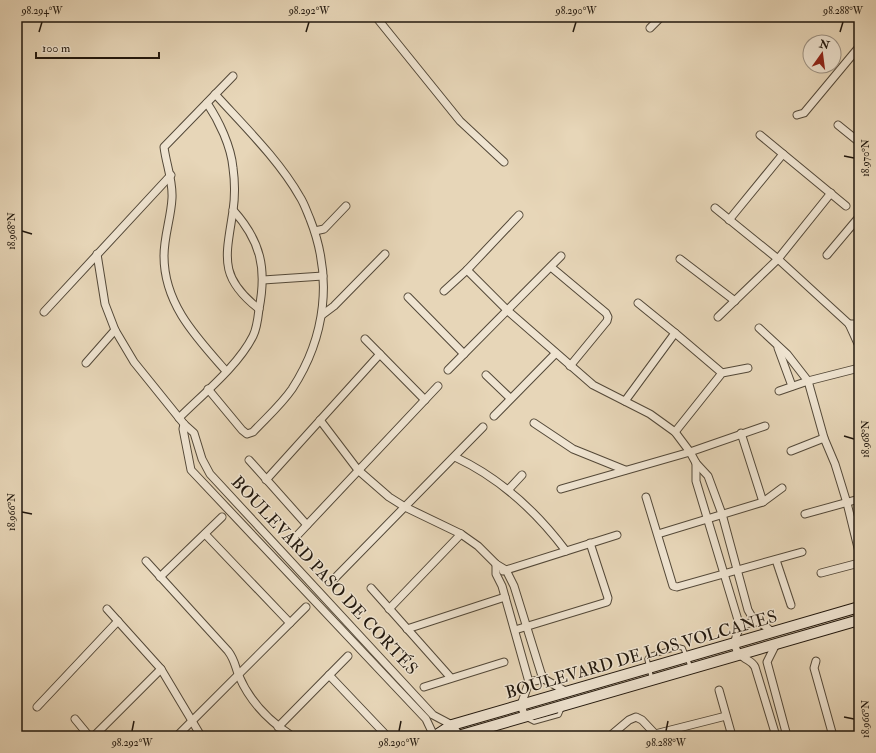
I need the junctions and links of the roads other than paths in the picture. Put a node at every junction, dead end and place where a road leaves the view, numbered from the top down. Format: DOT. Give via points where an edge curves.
graph roads {
  1 [pos="376,17"];
  2 [pos="661,17"];
  3 [pos="650,28"];
  4 [pos="859,47"];
  5 [pos="233,76"];
  6 [pos="215,94"];
  7 [pos="207,103"];
  8 [pos="797,115"];
  9 [pos="838,125"];
  10 [pos="760,135"];
  11 [pos="858,141"];
  12 [pos="783,154"];
  13 [pos="504,162"];
  14 [pos="170,175"];
  15 [pos="831,193"];
  16 [pos="346,206"];
  17 [pos="846,206"];
  18 [pos="715,208"];
  19 [pos="233,210"];
  20 [pos="519,215"];
  21 [pos="857,215"];
  22 [pos="729,220"];
  23 [pos="315,232"];
  24 [pos="97,254"];
  25 [pos="385,254"];
  26 [pos="827,255"];
  27 [pos="562,256"];
  28 [pos="680,259"];
  29 [pos="778,260"];
  30 [pos="551,267"];
  31 [pos="467,270"];
  32 [pos="323,276"];
  33 [pos="263,280"];
  34 [pos="444,292"];
  35 [pos="408,297"];
  36 [pos="735,301"];
  37 [pos="638,303"];
  38 [pos="259,309"];
  39 [pos="508,311"];
  40 [pos="44,312"];
  41 [pos="322,315"];
  42 [pos="718,317"];
  43 [pos="849,324"];
  44 [pos="859,324"];
  45 [pos="759,328"];
  46 [pos="115,330"];
  47 [pos="675,334"];
  48 [pos="365,340"];
  49 [pos="777,346"];
  50 [pos="859,346"];
  51 [pos="380,354"];
  52 [pos="464,354"];
  53 [pos="555,354"];
  54 [pos="86,363"];
  55 [pos="570,366"];
  56 [pos="748,368"];
  57 [pos="859,368"];
  58 [pos="448,370"];
  59 [pos="226,371"];
  60 [pos="722,373"];
  61 [pos="486,375"];
  62 [pos="808,381"];
  63 [pos="438,386"];
  64 [pos="792,386"];
  65 [pos="208,389"];
  66 [pos="779,391"];
  67 [pos="510,398"];
  68 [pos="425,400"];
  69 [pos="625,401"];
  70 [pos="494,416"];
  71 [pos="320,420"];
  72 [pos="182,421"];
  73 [pos="534,423"];
  74 [pos="765,426"];
  75 [pos="483,427"];
  76 [pos="675,432"];
  77 [pos="741,433"];
  78 [pos="824,438"];
  79 [pos="791,451"];
  80 [pos="690,452"];
  81 [pos="455,457"];
  82 [pos="249,460"];
  83 [pos="696,463"];
  84 [pos="358,470"];
  85 [pos="625,470"];
  86 [pos="210,474"];
  87 [pos="522,475"];
  88 [pos="266,480"];
  89 [pos="202,482"];
  90 [pos="782,488"];
  91 [pos="509,489"];
  92 [pos="561,489"];
  93 [pos="646,497"];
  94 [pos="859,499"];
  95 [pos="763,502"];
  96 [pos="847,503"];
  97 [pos="405,507"];
  98 [pos="722,514"];
  99 [pos="805,514"];
  100 [pos="222,517"];
  101 [pos="708,518"];
  102 [pos="307,525"];
  103 [pos="205,534"];
  104 [pos="461,534"];
  105 [pos="658,534"];
  106 [pos="617,535"];
  107 [pos="291,542"];
  108 [pos="590,543"];
  109 [pos="566,551"];
  110 [pos="802,552"];
  111 [pos="859,552"];
  112 [pos="776,560"];
  113 [pos="146,561"];
  114 [pos="859,563"];
  115 [pos="496,564"];
  116 [pos="506,570"];
  117 [pos="738,571"];
  118 [pos="821,573"];
  119 [pos="496,574"];
  120 [pos="725,574"];
  121 [pos="160,577"];
  122 [pos="335,578"];
  123 [pos="317,588"];
  124 [pos="371,588"];
  125 [pos="309,596"];
  126 [pos="505,597"];
  127 [pos="792,605"];
  128 [pos="306,608"];
  129 [pos="859,608"];
  130 [pos="107,609"];
  131 [pos="389,609"];
  132 [pos="859,620"];
  133 [pos="118,621"];
  134 [pos="754,622"];
  135 [pos="290,623"];
  136 [pos="527,626"];
  137 [pos="740,628"];
  138 [pos="407,629"];
  139 [pos="515,630"];
  140 [pos="772,632"];
  141 [pos="735,643"];
  142 [pos="776,644"];
  143 [pos="740,655"];
  144 [pos="348,656"];
  145 [pos="686,657"];
  146 [pos="767,659"];
  147 [pos="504,662"];
  148 [pos="753,662"];
  149 [pos="816,662"];
  150 [pos="649,668"];
  151 [pos="161,669"];
  152 [pos="691,669"];
  153 [pos="239,675"];
  154 [pos="329,675"];
  155 [pos="451,678"];
  156 [pos="544,679"];
  157 [pos="652,681"];
  158 [pos="529,682"];
  159 [pos="424,687"];
  160 [pos="719,690"];
  161 [pos="567,692"];
  162 [pos="521,705"];
  163 [pos="37,707"];
  164 [pos="726,716"];
  165 [pos="525,717"];
  166 [pos="75,719"];
  167 [pos="193,721"];
  168 [pos="452,725"];
  169 [pos="278,727"];
  170 [pos="384,735"];
  171 [pos="656,735"];
  172 [pos="90,736"];
  173 [pos="94,736"];
  174 [pos="177,736"];
  175 [pos="201,736"];
  176 [pos="292,736"];
  177 [pos="434,736"];
  178 [pos="459,736"];
  179 [pos="610,736"];
  180 [pos="732,736"];
  181 [pos="776,736"];
  182 [pos="787,736"];
  183 [pos="833,736"];
  1 -- 13 [label="street" via="460,121"];
  2 -- 3 [label="street"];
  4 -- 8 [label="street" via="804,113"];
  5 -- 6 [label="street"];
  6 -- 7 [label="street"];
  6 -- 23 [label="street" via="288,178 301,198"];
  7 -- 14 [label="street" via="164,147"];
  7 -- 19 [label="street" via="227,141 233,166"];
  9 -- 11 [label="street"];
  10 -- 12 [label="street"];
  12 -- 15 [label="street"];
  12 -- 22 [label="street"];
  14 -- 24 [label="street"];
  14 -- 59 [label="street" via="172,198 164,255 168,287 187,326"];
  15 -- 17 [label="street"];
  15 -- 29 [label="street"];
  16 -- 23 [label="street" via="324,230"];
  18 -- 22 [label="street"];
  19 -- 33 [label="street" via="253,237 259,252"];
  19 -- 38 [label="street" via="226,250 231,278 238,290"];
  20 -- 31 [label="street"];
  21 -- 26 [label="street"];
  22 -- 29 [label="street"];
  23 -- 32 [label="street" via="322,255"];
  24 -- 40 [label="street"];
  24 -- 46 [label="street, BOULEVARD PASO DE CORTÉS" via="105,304"];
  25 -- 41 [label="street"];
  27 -- 30 [label="street"];
  28 -- 36 [label="street"];
  29 -- 36 [label="street"];
  29 -- 43 [label="street"];
  30 -- 39 [label="street"];
  30 -- 55 [label="street" via="608,317"];
  31 -- 34 [label="street"];
  31 -- 39 [label="street"];
  32 -- 33 [label="street"];
  32 -- 41 [label="street"];
  33 -- 38 [label="street"];
  35 -- 52 [label="street"];
  36 -- 42 [label="street"];
  37 -- 47 [label="street"];
  38 -- 59 [label="street" via="253,336"];
  39 -- 52 [label="street"];
  39 -- 53 [label="street"];
  41 -- 65 [label="street" via="311,352 292,390 253,432 247,434 242,430"];
  43 -- 44 [label="street"];
  43 -- 50 [label="street"];
  45 -- 49 [label="street"];
  46 -- 54 [label="street"];
  46 -- 72 [label="street, BOULEVARD PASO DE CORTÉS" via="134,362"];
  47 -- 60 [label="street"];
  47 -- 69 [label="street"];
  48 -- 51 [label="street"];
  49 -- 62 [label="street" via="787,354"];
  49 -- 64 [label="street"];
  51 -- 68 [label="street"];
  51 -- 71 [label="street"];
  52 -- 58 [label="street"];
  53 -- 55 [label="street"];
  53 -- 67 [label="street"];
  55 -- 69 [label="street" via="593,385"];
  56 -- 60 [label="street"];
  57 -- 62 [label="street"];
  59 -- 65 [label="street"];
  60 -- 76 [label="street"];
  61 -- 67 [label="street"];
  62 -- 64 [label="street"];
  62 -- 78 [label="street"];
  63 -- 68 [label="street"];
  64 -- 66 [label="street"];
  65 -- 72 [label="street"];
  67 -- 70 [label="street"];
  68 -- 84 [label="street"];
  69 -- 76 [label="street" via="650,414"];
  71 -- 84 [label="street"];
  71 -- 88 [label="street"];
  72 -- 86 [label="street, BOULEVARD PASO DE CORTÉS" via="194,433"];
  72 -- 89 [label="street, BOULEVARD PASO DE CORTÉS" via="187,458 191,470"];
  73 -- 85 [label="street" via="573,449"];
  74 -- 77 [label="street"];
  75 -- 81 [label="street"];
  76 -- 80 [label="street"];
  77 -- 80 [label="street"];
  77 -- 95 [label="street"];
  78 -- 79 [label="street"];
  78 -- 96 [label="street"];
  80 -- 83 [label="street"];
  80 -- 85 [label="street"];
  81 -- 91 [label="street"];
  81 -- 97 [label="street"];
  82 -- 88 [label="street"];
  83 -- 98 [label="street" via="708,476"];
  83 -- 101 [label="street" via="696,481"];
  84 -- 97 [label="street" via="389,497"];
  84 -- 102 [label="street"];
  85 -- 92 [label="street"];
  86 -- 89 [label="street"];
  86 -- 123 [label="street, BOULEVARD PASO DE CORTÉS"];
  87 -- 91 [label="street"];
  88 -- 102 [label="street"];
  89 -- 125 [label="street, BOULEVARD PASO DE CORTÉS"];
  90 -- 95 [label="street"];
  91 -- 109 [label="street" via="550,529"];
  93 -- 105 [label="street"];
  94 -- 96 [label="street"];
  95 -- 98 [label="street"];
  96 -- 99 [label="street"];
  96 -- 111 [label="street"];
  97 -- 104 [label="street"];
  97 -- 122 [label="street"];
  98 -- 101 [label="street"];
  98 -- 117 [label="street"];
  100 -- 103 [label="street"];
  101 -- 105 [label="street"];
  101 -- 120 [label="street"];
  102 -- 107 [label="street"];
  103 -- 121 [label="street"];
  103 -- 135 [label="street"];
  104 -- 115 [label="street"];
  104 -- 131 [label="street"];
  105 -- 120 [label="street" via="673,586"];
  106 -- 108 [label="street"];
  108 -- 109 [label="street"];
  108 -- 136 [label="street" via="608,598 607,602"];
  109 -- 116 [label="street"];
  110 -- 112 [label="street"];
  112 -- 117 [label="street"];
  112 -- 127 [label="street"];
  113 -- 121 [label="street"];
  114 -- 118 [label="street"];
  115 -- 116 [label="street"];
  115 -- 119 [label="street"];
  116 -- 119 [label="street"];
  116 -- 136 [label="street"];
  117 -- 120 [label="street"];
  117 -- 134 [label="street" via="748,610"];
  119 -- 126 [label="street"];
  120 -- 137 [label="street"];
  121 -- 153 [label="street" via="228,651 236,662"];
  123 -- 125 [label="street"];
  123 -- 168 [label="street, BOULEVARD PASO DE CORTÉS" via="433,715"];
  124 -- 131 [label="street"];
  125 -- 177 [label="street, BOULEVARD PASO DE CORTÉS" via="426,719"];
  126 -- 138 [label="street"];
  126 -- 139 [label="street"];
  128 -- 135 [label="street"];
  129 -- 140 [label="street, BOULEVARD DE LOS VOLCANES"];
  130 -- 133 [label="street"];
  131 -- 138 [label="street"];
  132 -- 142 [label="street, BOULEVARD DE LOS VOLCANES"];
  133 -- 151 [label="street"];
  133 -- 163 [label="street"];
  134 -- 137 [label="street"];
  134 -- 140 [label="street" via="762,623"];
  135 -- 153 [label="street"];
  136 -- 139 [label="street"];
  136 -- 156 [label="street"];
  137 -- 141 [label="street" via="735,635"];
  138 -- 155 [label="street"];
  139 -- 158 [label="street"];
  140 -- 141 [label="street, BOULEVARD DE LOS VOLCANES"];
  141 -- 143 [label="street"];
  141 -- 145 [label="street, BOULEVARD DE LOS VOLCANES"];
  142 -- 143 [label="street, BOULEVARD DE LOS VOLCANES"];
  142 -- 146 [label="street"];
  143 -- 148 [label="street"];
  143 -- 152 [label="street, BOULEVARD DE LOS VOLCANES"];
  144 -- 154 [label="street"];
  145 -- 150 [label="street, BOULEVARD DE LOS VOLCANES"];
  145 -- 152 [label="lane"];
  146 -- 148 [label="street"];
  146 -- 182 [label="street"];
  147 -- 155 [label="street"];
  148 -- 181 [label="street"];
  149 -- 183 [label="street" via="814,668"];
  150 -- 157 [label="lane"];
  150 -- 161 [label="street, BOULEVARD DE LOS VOLCANES"];
  151 -- 167 [label="street"];
  151 -- 173 [label="street"];
  152 -- 157 [label="street, BOULEVARD DE LOS VOLCANES"];
  153 -- 167 [label="street"];
  153 -- 169 [label="street" via="254,703"];
  154 -- 169 [label="street"];
  154 -- 170 [label="street"];
  155 -- 159 [label="street"];
  156 -- 158 [label="street"];
  156 -- 161 [label="street"];
  157 -- 165 [label="street, BOULEVARD DE LOS VOLCANES"];
  158 -- 162 [label="street"];
  160 -- 164 [label="street"];
  161 -- 162 [label="street, BOULEVARD DE LOS VOLCANES"];
  162 -- 165 [label="street"];
  162 -- 168 [label="street, BOULEVARD DE LOS VOLCANES"];
  164 -- 171 [label="street"];
  164 -- 180 [label="street"];
  165 -- 178 [label="street, BOULEVARD DE LOS VOLCANES"];
  166 -- 172 [label="street"];
  167 -- 174 [label="street"];
  167 -- 175 [label="street"];
  168 -- 177 [label="street, BOULEVARD DE LOS VOLCANES"];
  168 -- 178 [label="street, BOULEVARD PASO DE CORTÉS"];
  169 -- 176 [label="street"];
  171 -- 179 [label="street" via="636,717"];
}
